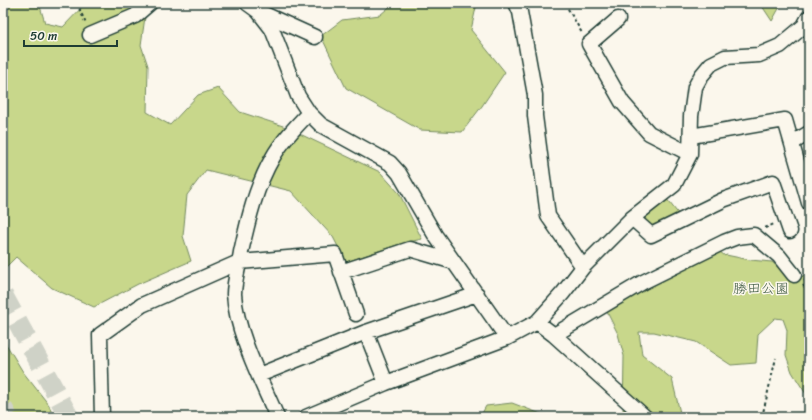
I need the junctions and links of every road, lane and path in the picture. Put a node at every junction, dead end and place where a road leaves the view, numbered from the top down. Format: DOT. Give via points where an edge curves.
graph roads {
  1 [pos="77,3"];
  2 [pos="150,3"];
  3 [pos="516,3"];
  4 [pos="566,3"];
  5 [pos="252,7"];
  6 [pos="809,17"];
  7 [pos="618,19"];
  8 [pos="90,35"];
  9 [pos="315,37"];
  10 [pos="588,44"];
  11 [pos="309,112"];
  12 [pos="809,133"];
  13 [pos="691,136"];
  14 [pos="792,143"];
  15 [pos="690,154"];
  16 [pos="808,198"];
  17 [pos="632,218"];
  18 [pos="788,225"];
  19 [pos="754,235"];
  20 [pos="239,262"];
  21 [pos="454,262"];
  22 [pos="583,267"];
  23 [pos="341,272"];
  24 [pos="794,275"];
  25 [pos="477,294"];
  26 [pos="356,314"];
  27 [pos="537,322"];
  28 [pos="366,332"];
  29 [pos="554,335"];
  30 [pos="506,338"];
  31 [pos="776,358"];
  32 [pos="259,375"];
  33 [pos="386,383"];
  34 [pos="102,417"];
  35 [pos="277,417"];
  36 [pos="306,417"];
  37 [pos="645,417"];
  38 [pos="762,417"];
  1 -- 8 [label="path"];
  2 -- 8 [label="street" via="135,16"];
  3 -- 22 [label="street" via="520,12 535,95 535,116 548,216"];
  4 -- 10 [label="path"];
  5 -- 9 [label="street"];
  5 -- 11 [label="street" via="272,29 298,96"];
  6 -- 13 [label="street" via="804,26 780,46 759,55 726,58 711,64 695,87"];
  7 -- 10 [label="street"];
  10 -- 15 [label="street" via="622,102 649,133"];
  11 -- 20 [label="street" via="291,131 273,157 261,182"];
  11 -- 21 [label="street" via="321,125 390,163 399,173"];
  12 -- 14 [label="street"];
  13 -- 14 [label="street" via="785,120"];
  13 -- 15 [label="street"];
  14 -- 16 [label="street"];
  15 -- 17 [label="street" via="674,185"];
  17 -- 18 [label="street" via="651,235 723,200 772,182"];
  17 -- 22 [label="street"];
  18 -- 19 [label="path" via="769,226"];
  19 -- 24 [label="street" via="779,256"];
  19 -- 29 [label="street" via="724,242 643,282"];
  20 -- 23 [label="street" via="335,254"];
  20 -- 32 [label="street" via="234,294 238,318"];
  20 -- 34 [label="street" via="142,305 100,335"];
  21 -- 23 [label="street" via="410,249"];
  21 -- 25 [label="street"];
  22 -- 27 [label="street"];
  23 -- 26 [label="street"];
  25 -- 28 [label="street"];
  25 -- 30 [label="street"];
  27 -- 29 [label="street"];
  27 -- 30 [label="street"];
  28 -- 32 [label="street"];
  28 -- 33 [label="street"];
  29 -- 37 [label="street"];
  30 -- 33 [label="street"];
  31 -- 38 [label="path"];
  32 -- 35 [label="street"];
  33 -- 36 [label="street"];
}
